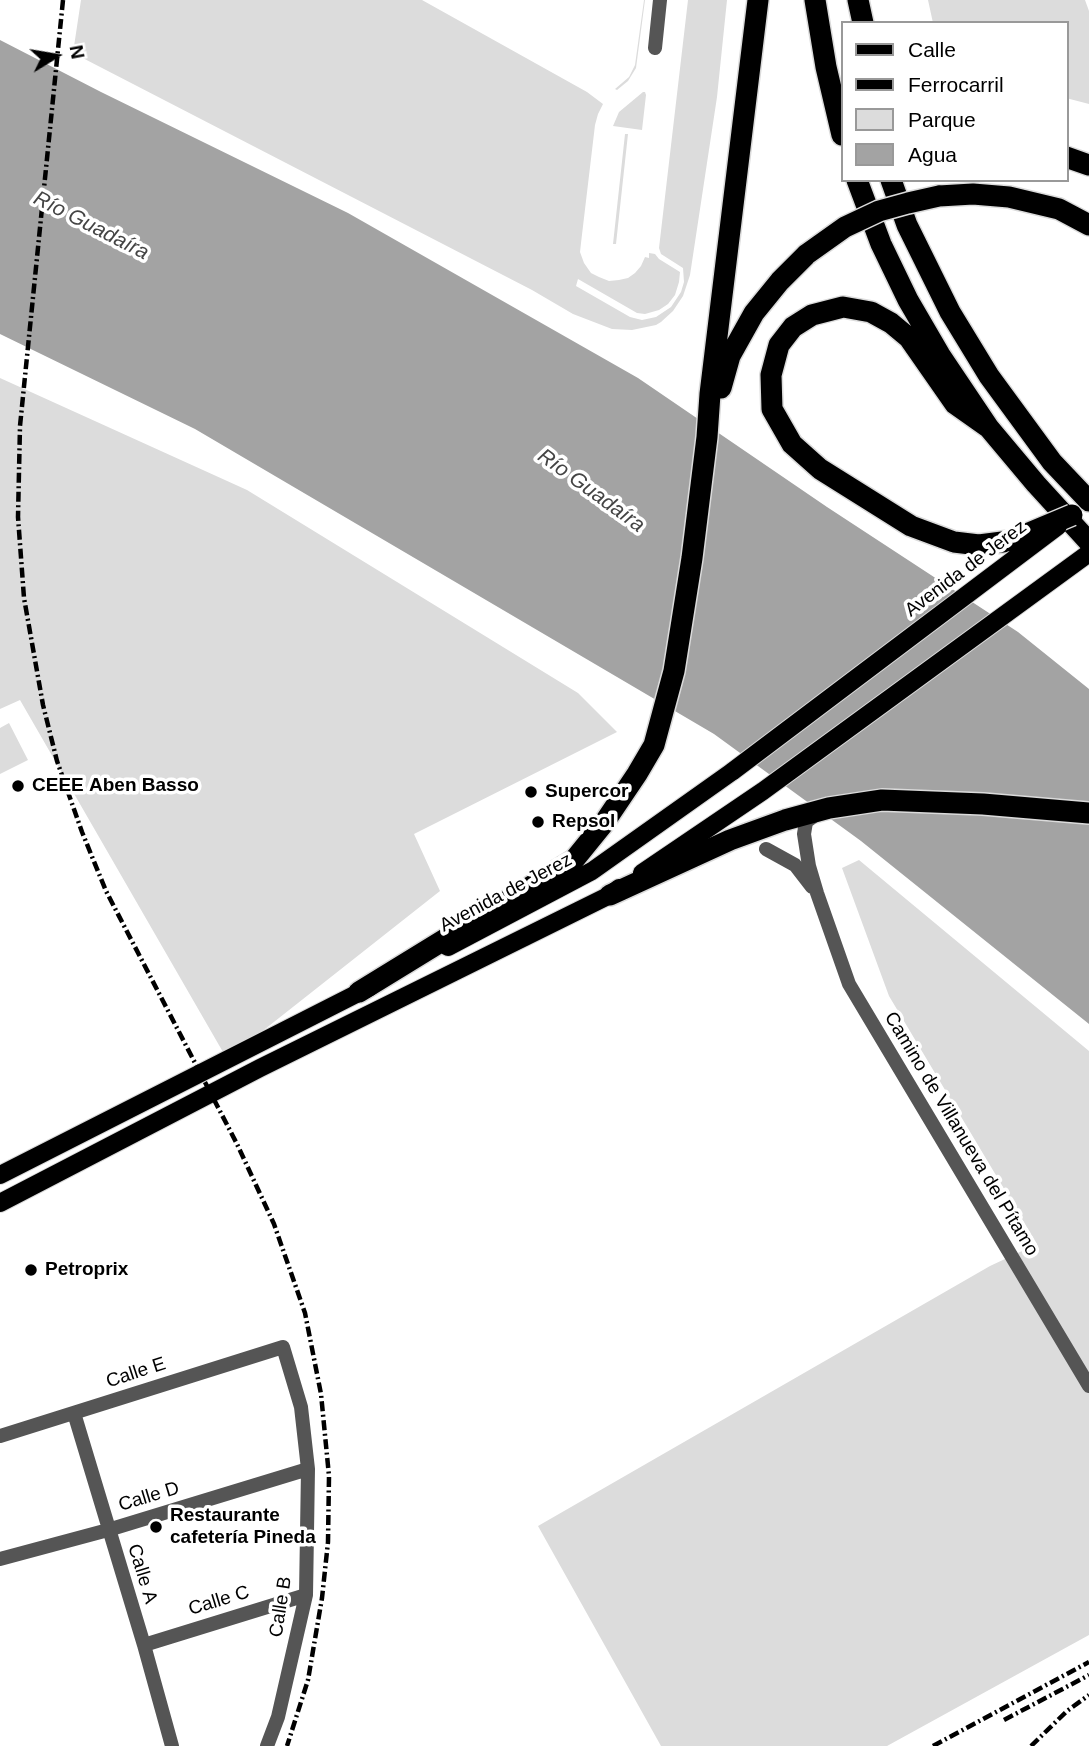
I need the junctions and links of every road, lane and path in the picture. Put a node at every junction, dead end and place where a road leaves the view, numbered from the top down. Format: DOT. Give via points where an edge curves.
graph roads {
  1 [pos="660,0"];
  2 [pos="758,0"];
  3 [pos="815,0"];
  4 [pos="844,0"];
  5 [pos="858,0"];
  6 [pos="848,21"];
  7 [pos="863,21"];
  8 [pos="655,48"];
  9 [pos="841,131"];
  10 [pos="1068,158"];
  11 [pos="1089,165"];
  12 [pos="857,182"];
  13 [pos="892,182"];
  14 [pos="1089,225"];
  15 [pos="989,376"];
  16 [pos="989,428"];
  17 [pos="707,437"];
  18 [pos="1089,482"];
  19 [pos="1083,518"];
  20 [pos="1089,552"];
  21 [pos="821,810"];
  22 [pos="1089,813"];
  23 [pos="766,849"];
  24 [pos="817,893"];
  25 [pos="610,895"];
  26 [pos="359,992"];
  27 [pos="0,1175"];
  28 [pos="0,1203"];
  29 [pos="283,1347"];
  30 [pos="1089,1386"];
  31 [pos="74,1413"];
  32 [pos="0,1436"];
  33 [pos="308,1469"];
  34 [pos="108,1530"];
  35 [pos="0,1559"];
  36 [pos="306,1595"];
  37 [pos="144,1645"];
  38 [pos="172,1746"];
  39 [pos="267,1746"];
  1 -- 8 [label="street"];
  2 -- 17 [label="highway"];
  3 -- 9 [label="highway"];
  4 -- 6 [label="highway"];
  5 -- 7 [label="highway"];
  10 -- 11 [label="highway"];
  12 -- 16 [label="highway" via="908,300"];
  13 -- 15 [label="highway" via="906,225"];
  14 -- 17 [label="highway, bridge" via="1059,209 973,194 908,203 878,211 845,228 807,254 754,313 730,356"];
  15 -- 18 [label="highway"];
  15 -- 19 [label="highway" via="1052,462"];
  16 -- 19 [label="highway"];
  16 -- 19 [label="highway, bridge" via="955,404 909,338 871,312 844,307 812,315 793,327 779,345 771,375 772,409 792,444 820,469 911,526 954,542 979,544 1010,541"];
  17 -- 26 [label="highway" via="674,671 654,745 637,774 574,860"];
  19 -- 20 [label="highway"];
  19 -- 26 [label="main road, Avenida de Jerez, bridge" via="592,871"];
  20 -- 25 [label="main road" via="763,791"];
  21 -- 22 [label="highway" via="882,800"];
  21 -- 24 [label="street" via="806,822 804,834"];
  21 -- 25 [label="highway" via="730,840"];
  23 -- 24 [label="street" via="795,865"];
  24 -- 30 [label="street, Camino de Villanueva del Pítamo" via="849,984"];
  25 -- 28 [label="main road"];
  26 -- 27 [label="main road, Avenida de Jerez"];
  29 -- 31 [label="street, Calle E"];
  29 -- 33 [label="street, Calle B" via="301,1407"];
  31 -- 32 [label="street, Calle E"];
  31 -- 34 [label="street, Calle A"];
  33 -- 34 [label="street, Calle D"];
  33 -- 36 [label="street, Calle B"];
  34 -- 35 [label="street, Calle D"];
  34 -- 37 [label="street, Calle A"];
  36 -- 37 [label="street, Calle C"];
  36 -- 39 [label="street, Calle B"];
  37 -- 38 [label="street, Calle A"];
}
